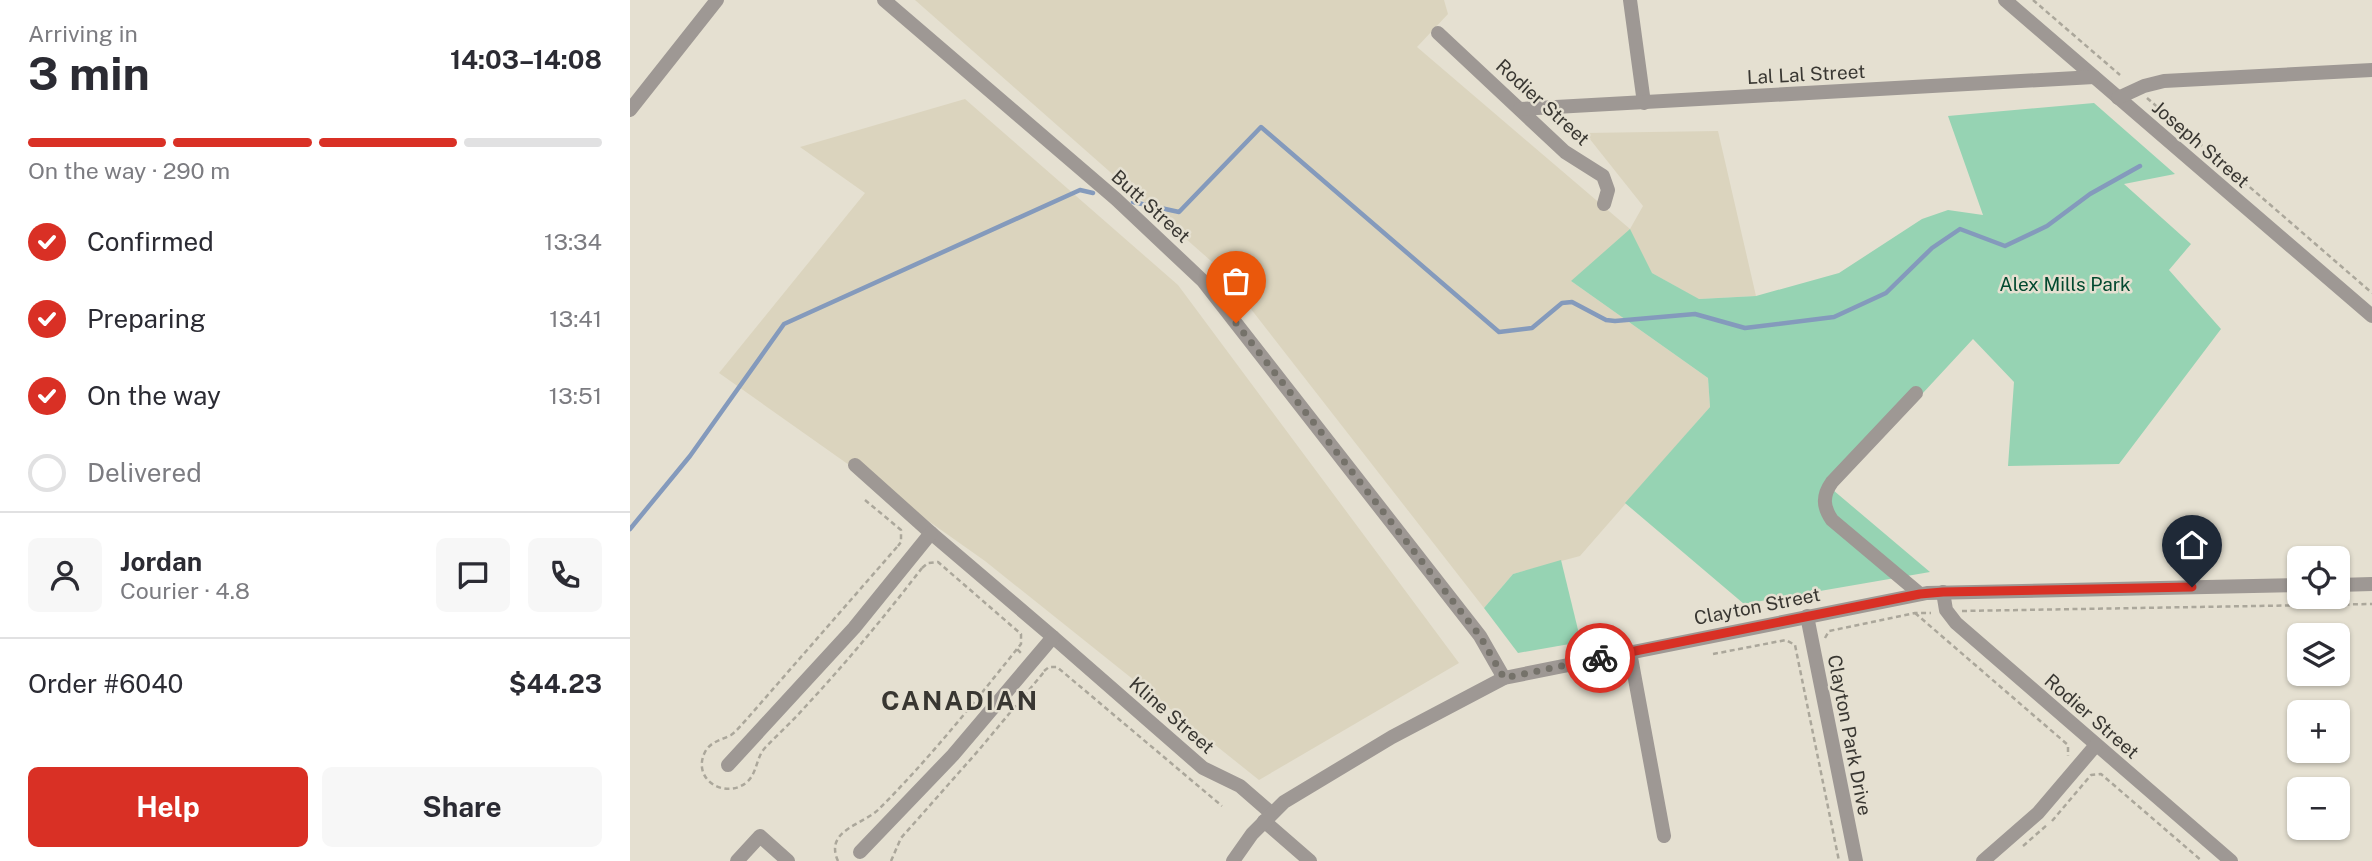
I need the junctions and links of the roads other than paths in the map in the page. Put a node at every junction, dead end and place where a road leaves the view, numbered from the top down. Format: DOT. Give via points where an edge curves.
graph roads {
  1 [pos="717,0"];
  2 [pos="884,0"];
  3 [pos="1630,0"];
  4 [pos="2005,0"];
  5 [pos="1438,33"];
  6 [pos="2372,70"];
  7 [pos="2094,78"];
  8 [pos="2118,98"];
  9 [pos="1644,103"];
  10 [pos="1520,109"];
  11 [pos="630,110"];
  12 [pos="1604,204"];
  13 [pos="2372,316"];
  14 [pos="1916,393"];
  15 [pos="855,466"];
  16 [pos="930,533"];
  17 [pos="2372,584"];
  18 [pos="2287,585"];
  19 [pos="2350,585"];
  20 [pos="1943,592"];
  21 [pos="1920,594"];
  22 [pos="1807,616"];
  23 [pos="1053,636"];
  24 [pos="1630,652"];
  25 [pos="1504,678"];
  26 [pos="2096,745"];
  27 [pos="728,765"];
  28 [pos="1268,817"];
  29 [pos="1664,836"];
  30 [pos="860,852"];
  31 [pos="737,861"];
  32 [pos="788,861"];
  33 [pos="1233,861"];
  34 [pos="1310,861"];
  35 [pos="1856,861"];
  36 [pos="1983,861"];
  37 [pos="2231,861"];
  1 -- 11 [label="street"];
  2 -- 25 [label="street, Butt Street" via="1203,281 1480,636"];
  3 -- 9 [label="street"];
  4 -- 7 [label="street, Joseph Street"];
  5 -- 10 [label="street, Rodier Street"];
  6 -- 8 [label="street" via="2164,82"];
  7 -- 8 [label="street, Joseph Street"];
  7 -- 9 [label="street, Lal Lal Street"];
  8 -- 13 [label="street, Joseph Street"];
  9 -- 10 [label="street, Lal Lal Street"];
  10 -- 12 [label="street, Rodier Street" via="1565,152 1603,176 1608,190"];
  14 -- 21 [label="street" via="1829,486 1824,504 1832,520"];
  15 -- 16 [label="street, Kline Street"];
  16 -- 23 [label="street, Kline Street"];
  16 -- 27 [label="street" via="854,628"];
  17 -- 19 [label="street"];
  18 -- 20 [label="street, Clayton Street"];
  20 -- 21 [label="street, Clayton Street"];
  20 -- 26 [label="street, Rodier Street" via="1947,612 1956,623"];
  21 -- 22 [label="street, Clayton Street"];
  22 -- 24 [label="street, Clayton Street"];
  22 -- 35 [label="street, Clayton Park Drive"];
  23 -- 28 [label="street, Kline Street" via="1203,768 1240,786"];
  23 -- 30 [label="street" via="953,755"];
  24 -- 25 [label="street, Clayton Street"];
  24 -- 29 [label="street"];
  25 -- 28 [label="street, Clayton Street" via="1302,790"];
  26 -- 36 [label="street" via="2084,772"];
  26 -- 37 [label="street, Rodier Street"];
  28 -- 33 [label="street, Clayton Street"];
  28 -- 34 [label="street, Kline Street"];
  31 -- 32 [label="street" via="760,836"];
}
